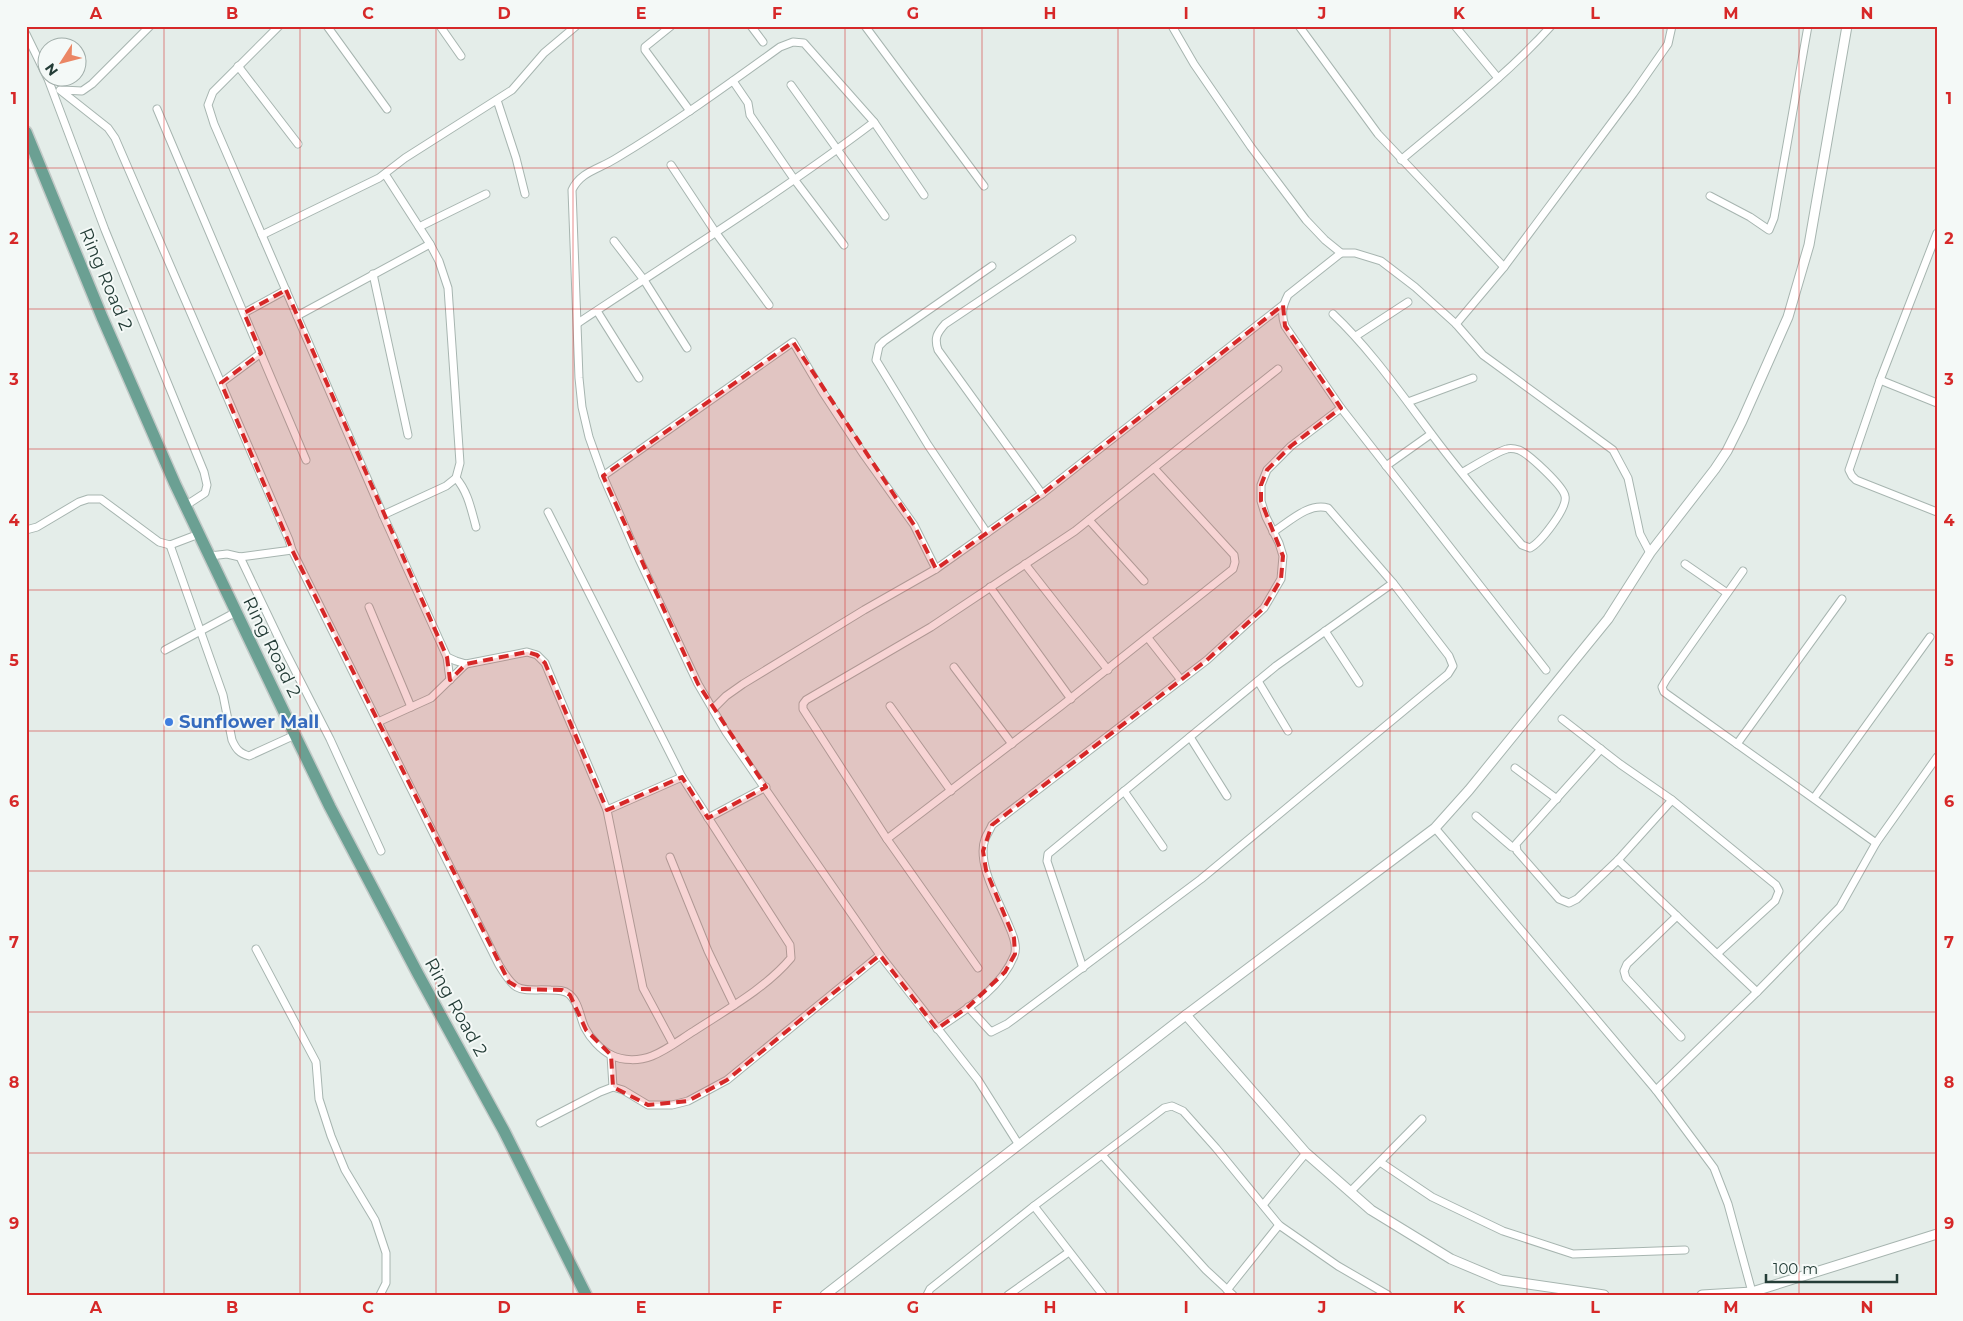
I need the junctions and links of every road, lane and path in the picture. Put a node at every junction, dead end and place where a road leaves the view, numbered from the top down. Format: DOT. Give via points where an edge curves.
graph roads {
  1 [pos="150,26"];
  2 [pos="279,26"];
  3 [pos="326,26"];
  4 [pos="440,26"];
  5 [pos="576,26"];
  6 [pos="671,26"];
  7 [pos="751,26"];
  8 [pos="865,26"];
  9 [pos="1172,26"];
  10 [pos="1299,26"];
  11 [pos="1455,26"];
  12 [pos="1552,26"];
  13 [pos="1672,26"];
  14 [pos="1808,26"];
  15 [pos="1847,26"];
  16 [pos="26,34"];
  17 [pos="763,42"];
  18 [pos="461,56"];
  19 [pos="38,59"];
  20 [pos="238,66"];
  21 [pos="1498,78"];
  22 [pos="733,81"];
  23 [pos="791,85"];
  24 [pos="51,88"];
  25 [pos="60,90"];
  26 [pos="497,100"];
  27 [pos="157,109"];
  28 [pos="387,109"];
  29 [pos="690,111"];
  30 [pos="874,122"];
  31 [pos="26,132"];
  32 [pos="298,144"];
  33 [pos="838,149"];
  34 [pos="1401,160"];
  35 [pos="671,165"];
  36 [pos="385,174"];
  37 [pos="794,179"];
  38 [pos="984,186"];
  39 [pos="486,194"];
  40 [pos="525,194"];
  41 [pos="924,195"];
  42 [pos="1710,196"];
  43 [pos="885,216"];
  44 [pos="419,227"];
  45 [pos="716,233"];
  46 [pos="1937,233"];
  47 [pos="262,235"];
  48 [pos="1072,239"];
  49 [pos="614,241"];
  50 [pos="430,244"];
  51 [pos="844,245"];
  52 [pos="1341,253"];
  53 [pos="992,266"];
  54 [pos="1504,267"];
  55 [pos="374,274"];
  56 [pos="644,280"];
  57 [pos="286,290"];
  58 [pos="1408,302"];
  59 [pos="1283,304"];
  60 [pos="769,305"];
  61 [pos="597,311"];
  62 [pos="244,313"];
  63 [pos="1333,314"];
  64 [pos="297,316"];
  65 [pos="578,323"];
  66 [pos="1456,324"];
  67 [pos="1356,336"];
  68 [pos="687,348"];
  69 [pos="261,353"];
  70 [pos="1278,369"];
  71 [pos="639,378"];
  72 [pos="1473,378"];
  73 [pos="1880,380"];
  74 [pos="221,383"];
  75 [pos="1408,402"];
  76 [pos="1937,403"];
  77 [pos="1341,408"];
  78 [pos="1431,434"];
  79 [pos="408,435"];
  80 [pos="306,460"];
  81 [pos="1386,466"];
  82 [pos="1154,468"];
  83 [pos="1463,472"];
  84 [pos="603,476"];
  85 [pos="456,478"];
  86 [pos="1042,494"];
  87 [pos="185,506"];
  88 [pos="548,512"];
  89 [pos="1937,512"];
  90 [pos="383,515"];
  91 [pos="1089,520"];
  92 [pos="476,527"];
  93 [pos="26,530"];
  94 [pos="1273,532"];
  95 [pos="987,533"];
  96 [pos="199,534"];
  97 [pos="170,545"];
  98 [pos="292,550"];
  99 [pos="1650,553"];
  100 [pos="210,556"];
  101 [pos="240,557"];
  102 [pos="1026,564"];
  103 [pos="1685,564"];
  104 [pos="936,569"];
  105 [pos="1743,571"];
  106 [pos="1144,581"];
  107 [pos="1393,583"];
  108 [pos="990,587"];
  109 [pos="1727,593"];
  110 [pos="1842,599"];
  111 [pos="369,607"];
  112 [pos="236,612"];
  113 [pos="200,630"];
  114 [pos="1325,631"];
  115 [pos="1148,638"];
  116 [pos="1930,638"];
  117 [pos="165,650"];
  118 [pos="447,657"];
  119 [pos="466,664"];
  120 [pos="954,667"];
  121 [pos="1108,670"];
  122 [pos="1546,670"];
  123 [pos="450,680"];
  124 [pos="1181,680"];
  125 [pos="1258,681"];
  126 [pos="1359,682"];
  127 [pos="1071,699"];
  128 [pos="890,706"];
  129 [pos="411,707"];
  130 [pos="713,708"];
  131 [pos="1562,719"];
  132 [pos="378,722"];
  133 [pos="1288,731"];
  134 [pos="295,735"];
  135 [pos="1190,737"];
  136 [pos="1012,744"];
  137 [pos="1736,744"];
  138 [pos="1601,749"];
  139 [pos="1937,757"];
  140 [pos="1515,768"];
  141 [pos="682,777"];
  142 [pos="766,787"];
  143 [pos="1124,790"];
  144 [pos="951,791"];
  145 [pos="1227,796"];
  146 [pos="1814,798"];
  147 [pos="1557,799"];
  148 [pos="1672,800"];
  149 [pos="607,810"];
  150 [pos="1476,816"];
  151 [pos="708,818"];
  152 [pos="1435,828"];
  153 [pos="887,839"];
  154 [pos="1876,843"];
  155 [pos="1163,847"];
  156 [pos="1516,848"];
  157 [pos="381,851"];
  158 [pos="670,857"];
  159 [pos="1618,860"];
  160 [pos="1677,916"];
  161 [pos="256,949"];
  162 [pos="1717,954"];
  163 [pos="880,955"];
  164 [pos="978,968"];
  165 [pos="1083,968"];
  166 [pos="1757,992"];
  167 [pos="734,1006"];
  168 [pos="968,1007"];
  169 [pos="1186,1015"];
  170 [pos="937,1029"];
  171 [pos="1681,1037"];
  172 [pos="673,1044"];
  173 [pos="611,1055"];
  174 [pos="613,1087"];
  175 [pos="1656,1090"];
  176 [pos="1422,1119"];
  177 [pos="540,1123"];
  178 [pos="1019,1146"];
  179 [pos="1306,1153"];
  180 [pos="1103,1156"];
  181 [pos="1380,1162"];
  182 [pos="1350,1192"];
  183 [pos="1263,1205"];
  184 [pos="1034,1206"];
  185 [pos="1279,1225"];
  186 [pos="1937,1234"];
  187 [pos="1684,1250"];
  188 [pos="1069,1252"];
  189 [pos="1230,1292"];
  190 [pos="1752,1292"];
  191 [pos="380,1295"];
  192 [pos="586,1295"];
  193 [pos="825,1295"];
  194 [pos="927,1295"];
  195 [pos="1008,1295"];
  196 [pos="1103,1295"];
  197 [pos="1388,1295"];
  198 [pos="1604,1295"];
  199 [pos="1702,1295"];
  1 -- 25 [label="street" via="92,84 82,91"];
  2 -- 20 [label="street"];
  3 -- 28 [label="street"];
  4 -- 18 [label="street"];
  5 -- 26 [label="street" via="544,53 512,90"];
  6 -- 29 [label="street" via="649,42 645,50"];
  7 -- 17 [label="street"];
  8 -- 38 [label="street"];
  9 -- 52 [label="street" via="1250,147 1306,220"];
  10 -- 34 [label="street" via="1378,134"];
  11 -- 21 [label="street"];
  12 -- 21 [label="street"];
  13 -- 54 [label="street" via="1668,44"];
  14 -- 42 [label="street" via="1774,218 1769,230"];
  15 -- 99 [label="street" via="1809,245 1788,317 1727,451"];
  16 -- 19 [label="street"];
  20 -- 32 [label="street"];
  20 -- 47 [label="street" via="212,92 208,105"];
  21 -- 34 [label="street"];
  22 -- 29 [label="street"];
  22 -- 30 [label="street" via="780,47 793,42 804,43"];
  22 -- 37 [label="street" via="748,103 750,115"];
  23 -- 33 [label="street"];
  24 -- 87 [label="street" via="105,230 204,472 205,493"];
  25 -- 74 [label="street" via="108,128 115,138"];
  26 -- 36 [label="street"];
  26 -- 40 [label="street"];
  27 -- 62 [label="street"];
  29 -- 65 [label="street" via="576,181 572,190"];
  30 -- 33 [label="street"];
  30 -- 41 [label="street"];
  31 -- 87 [label="main road, Ring Road 2"];
  33 -- 37 [label="street"];
  33 -- 43 [label="street"];
  34 -- 54 [label="street"];
  35 -- 45 [label="street"];
  36 -- 44 [label="street"];
  36 -- 47 [label="street"];
  37 -- 45 [label="street"];
  37 -- 51 [label="street"];
  39 -- 44 [label="street"];
  44 -- 50 [label="street"];
  45 -- 56 [label="street"];
  45 -- 60 [label="street"];
  46 -- 73 [label="street"];
  47 -- 57 [label="street"];
  48 -- 86 [label="street" via="945,324 937,332 935,342"];
  49 -- 56 [label="street"];
  50 -- 55 [label="street"];
  50 -- 85 [label="street" via="448,288 460,463"];
  52 -- 59 [label="street" via="1288,295"];
  52 -- 66 [label="street" via="1355,253 1381,261"];
  53 -- 95 [label="street" via="884,341 878,346 876,360"];
  54 -- 66 [label="street"];
  55 -- 64 [label="street"];
  55 -- 79 [label="street"];
  56 -- 61 [label="street"];
  56 -- 68 [label="street"];
  57 -- 62 [label="street"];
  57 -- 64 [label="street"];
  58 -- 67 [label="street"];
  59 -- 77 [label="street" via="1281,316 1285,326"];
  59 -- 86 [label="street"];
  61 -- 65 [label="street"];
  61 -- 71 [label="street"];
  62 -- 69 [label="street"];
  63 -- 67 [label="street"];
  64 -- 90 [label="street"];
  65 -- 84 [label="street" via="582,407"];
  66 -- 99 [label="street" via="1483,355 1613,450 1628,478 1640,534"];
  67 -- 75 [label="street"];
  69 -- 74 [label="street"];
  69 -- 80 [label="street"];
  70 -- 82 [label="street"];
  72 -- 75 [label="street"];
  73 -- 76 [label="street"];
  73 -- 89 [label="street" via="1849,470 1856,480"];
  74 -- 98 [label="street"];
  75 -- 78 [label="street"];
  77 -- 81 [label="street"];
  77 -- 94 [label="street" via="1291,446 1267,470 1261,485 1261,501"];
  78 -- 81 [label="street"];
  78 -- 83 [label="street"];
  81 -- 122 [label="street"];
  82 -- 91 [label="street"];
  82 -- 115 [label="street" via="1234,555 1235,562 1233,569"];
  83 -- 83 [label="street" via="1508,449 1518,450 1562,488 1566,496 1565,505 1538,544 1530,548 1522,545"];
  84 -- 104 [label="street" via="793,342 853,439 914,525"];
  84 -- 130 [label="street" via="698,684"];
  85 -- 90 [label="street" via="446,486"];
  85 -- 92 [label="street" via="463,486"];
  86 -- 95 [label="street"];
  87 -- 96 [label="main road, Ring Road 2"];
  88 -- 141 [label="street"];
  90 -- 118 [label="street"];
  91 -- 102 [label="street"];
  91 -- 106 [label="street"];
  93 -- 97 [label="street" via="79,502 101,499 159,542"];
  94 -- 107 [label="street" via="1313,506 1328,508"];
  94 -- 124 [label="street" via="1284,556 1281,579 1264,608"];
  95 -- 104 [label="street"];
  96 -- 97 [label="street"];
  96 -- 100 [label="main road, Ring Road 2"];
  97 -- 113 [label="street"];
  98 -- 101 [label="street"];
  98 -- 132 [label="street"];
  99 -- 152 [label="street" via="1608,619"];
  100 -- 101 [label="street" via="227,554"];
  100 -- 112 [label="main road, Ring Road 2"];
  101 -- 157 [label="street"];
  102 -- 108 [label="street"];
  102 -- 121 [label="street"];
  103 -- 109 [label="street"];
  104 -- 130 [label="street" via="743,684"];
  105 -- 109 [label="street"];
  107 -- 114 [label="street"];
  107 -- 165 [label="street" via="1449,656 1453,666 1448,674 1201,879"];
  108 -- 127 [label="street"];
  108 -- 153 [label="street" via="803,704 803,709"];
  109 -- 137 [label="street" via="1662,687 1664,692"];
  110 -- 137 [label="street"];
  111 -- 129 [label="street"];
  112 -- 113 [label="street"];
  112 -- 134 [label="main road, Ring Road 2"];
  113 -- 117 [label="street"];
  113 -- 134 [label="street" via="223,695 232,740 238,752 254,755"];
  114 -- 125 [label="street"];
  114 -- 126 [label="street"];
  115 -- 121 [label="street"];
  115 -- 124 [label="street"];
  116 -- 146 [label="street"];
  118 -- 119 [label="street"];
  118 -- 123 [label="street"];
  119 -- 123 [label="street"];
  119 -- 149 [label="street" via="527,652 545,662"];
  120 -- 136 [label="street"];
  121 -- 127 [label="street"];
  123 -- 129 [label="street" via="431,698"];
  124 -- 168 [label="street" via="992,825 983,851 986,870 1014,938 1015,954 1005,972"];
  125 -- 133 [label="street"];
  125 -- 135 [label="street"];
  127 -- 136 [label="street"];
  128 -- 144 [label="street"];
  129 -- 132 [label="street"];
  130 -- 142 [label="street" via="726,732"];
  131 -- 138 [label="street"];
  132 -- 173 [label="street" via="509,982 521,989 562,990 570,995 586,1030"];
  134 -- 192 [label="main road, Ring Road 2" via="418,974 504,1131"];
  135 -- 143 [label="street"];
  135 -- 145 [label="street"];
  136 -- 144 [label="street"];
  137 -- 146 [label="street"];
  138 -- 147 [label="street"];
  138 -- 148 [label="street"];
  139 -- 154 [label="street"];
  140 -- 147 [label="street"];
  141 -- 149 [label="street"];
  141 -- 151 [label="street"];
  142 -- 151 [label="street"];
  142 -- 163 [label="street"];
  143 -- 155 [label="street"];
  143 -- 165 [label="street" via="1048,854 1047,861"];
  144 -- 153 [label="street"];
  146 -- 154 [label="street"];
  147 -- 156 [label="street" via="1516,844"];
  148 -- 159 [label="street"];
  148 -- 162 [label="street" via="1776,885 1779,891 1776,901"];
  149 -- 172 [label="street" via="643,988"];
  150 -- 156 [label="street"];
  151 -- 167 [label="street" via="790,945 791,958 783,968"];
  152 -- 169 [label="street"];
  152 -- 175 [label="street"];
  153 -- 164 [label="street"];
  154 -- 166 [label="street" via="1840,907"];
  156 -- 159 [label="street" via="1559,898 1569,903"];
  158 -- 167 [label="street"];
  159 -- 160 [label="street"];
  160 -- 162 [label="street"];
  160 -- 171 [label="street" via="1627,964 1624,971 1626,978"];
  161 -- 191 [label="street" via="316,1062 319,1099 331,1136 345,1170 375,1220 386,1253 386,1283"];
  162 -- 166 [label="street"];
  163 -- 170 [label="street"];
  163 -- 174 [label="street" via="727,1080 688,1101 648,1105"];
  165 -- 168 [label="street" via="1007,1024 991,1032"];
  166 -- 175 [label="street"];
  167 -- 172 [label="street"];
  168 -- 170 [label="street"];
  169 -- 178 [label="street"];
  169 -- 179 [label="street"];
  170 -- 178 [label="street" via="978,1080"];
  172 -- 173 [label="street" via="652,1056 630,1061"];
  173 -- 174 [label="street"];
  174 -- 177 [label="street"];
  175 -- 190 [label="street" via="1714,1168 1728,1204"];
  176 -- 181 [label="street"];
  178 -- 193 [label="street"];
  179 -- 182 [label="street"];
  179 -- 183 [label="street"];
  180 -- 183 [label="street" via="1164,1108 1172,1106 1183,1110"];
  180 -- 184 [label="street"];
  180 -- 189 [label="street" via="1206,1270"];
  181 -- 182 [label="street"];
  181 -- 187 [label="street" via="1432,1197 1503,1231 1573,1254"];
  182 -- 198 [label="street" via="1371,1210 1451,1259 1502,1280"];
  183 -- 185 [label="street"];
  184 -- 188 [label="street"];
  184 -- 194 [label="street" via="930,1289"];
  185 -- 189 [label="street"];
  185 -- 197 [label="street" via="1338,1266"];
  186 -- 190 [label="street"];
  188 -- 195 [label="street"];
  188 -- 196 [label="street"];
  190 -- 199 [label="street"];
}
